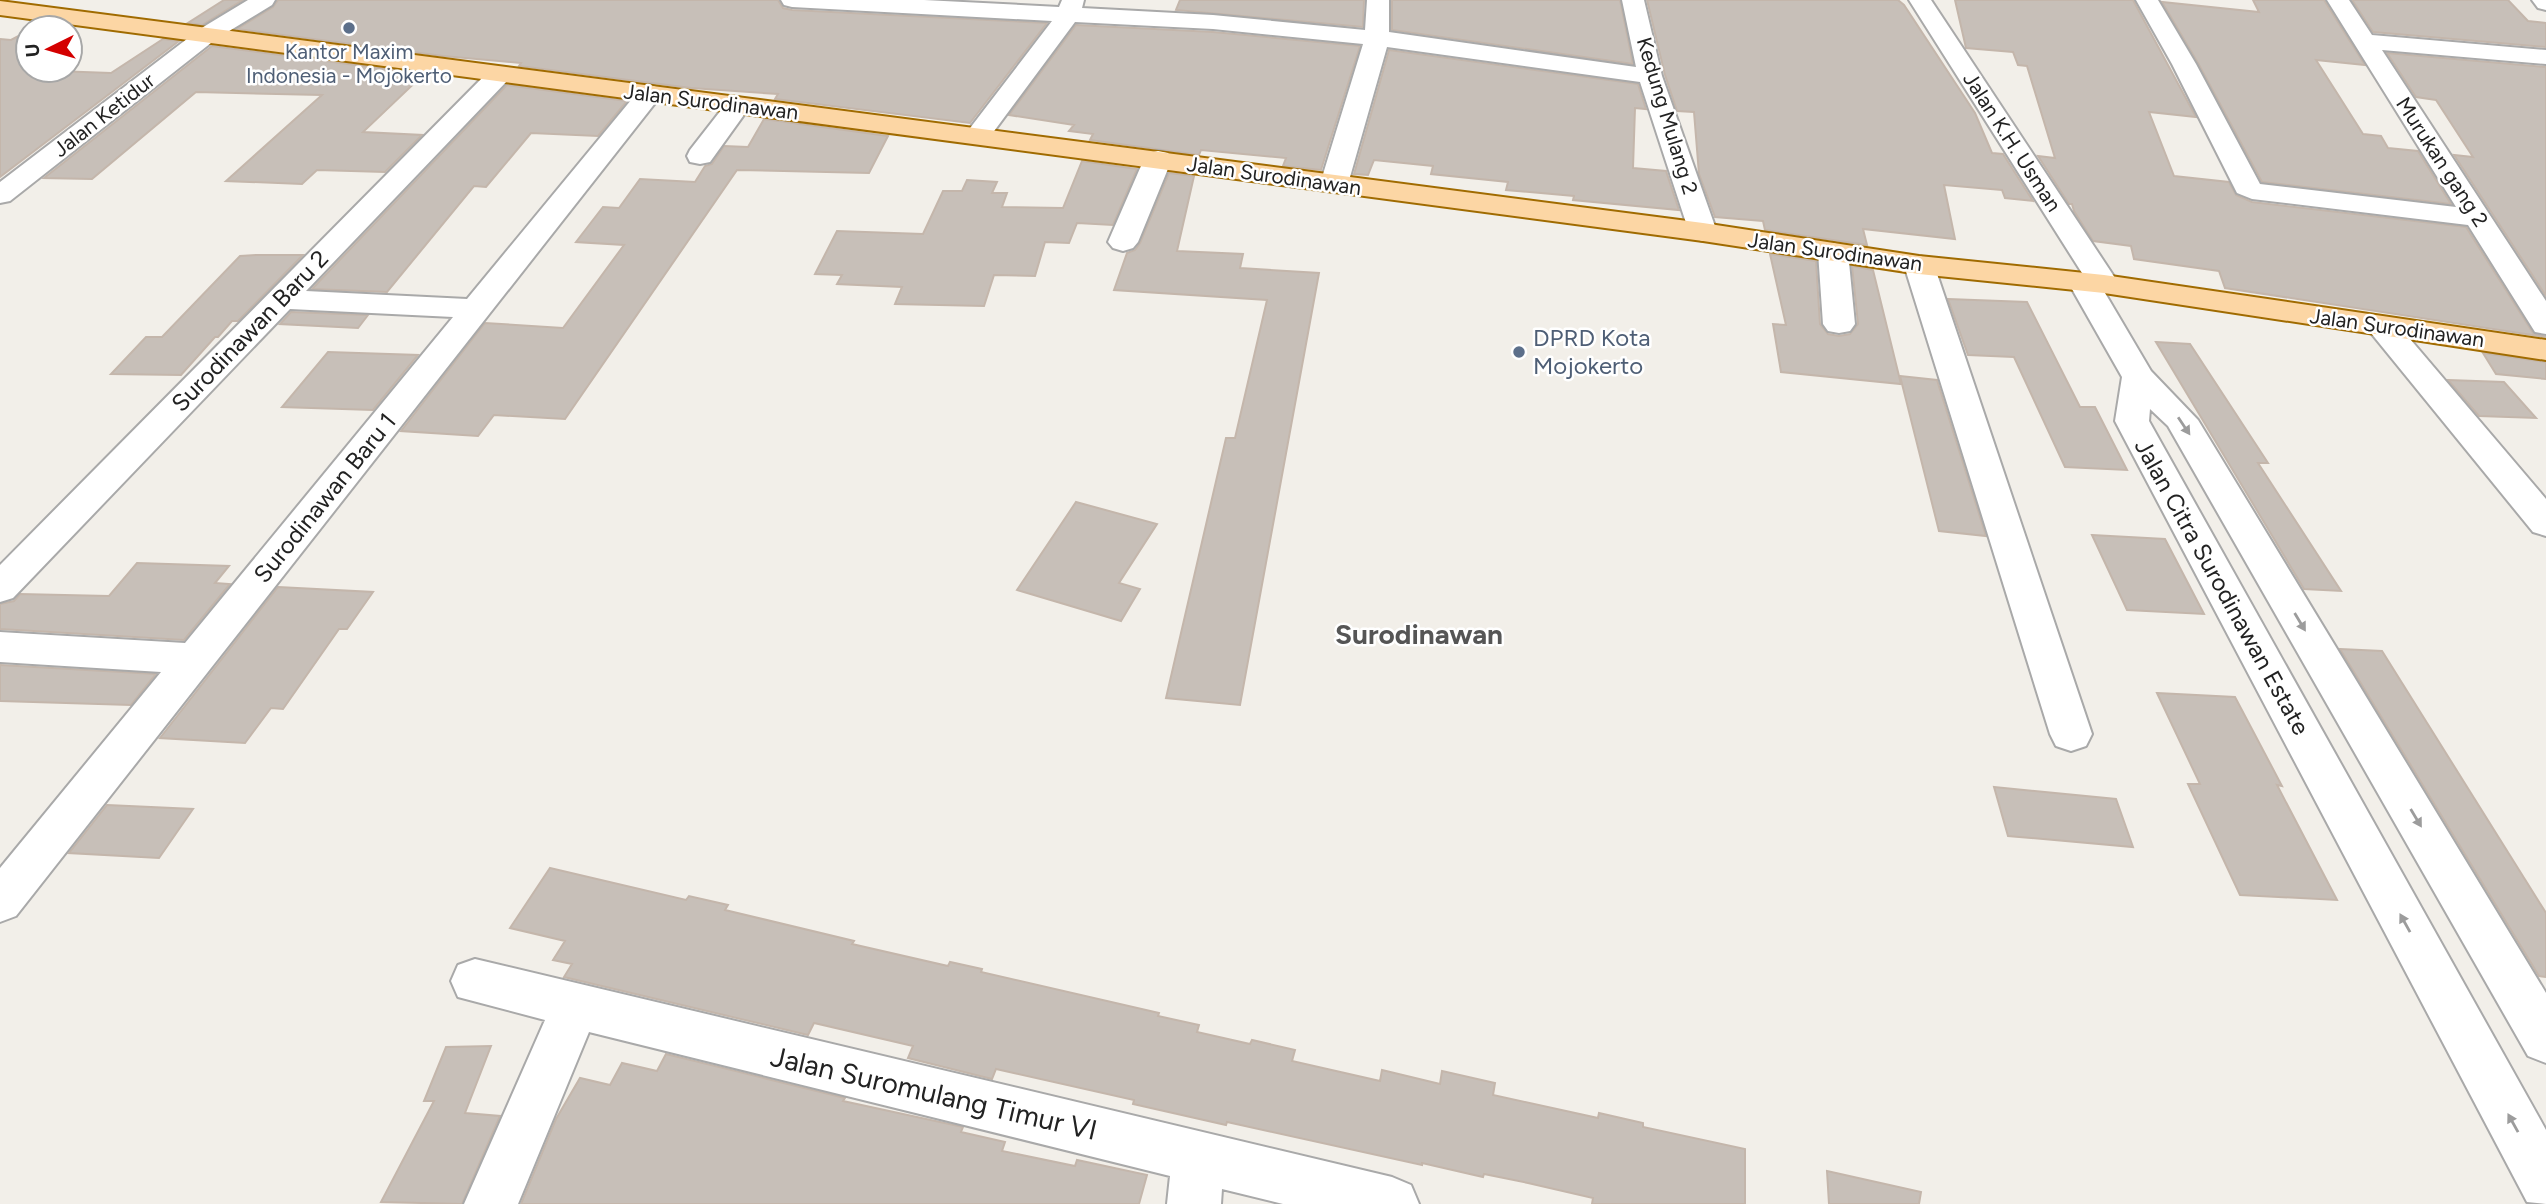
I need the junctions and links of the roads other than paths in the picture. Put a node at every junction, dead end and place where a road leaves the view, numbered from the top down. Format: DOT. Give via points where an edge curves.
graph roads {
  1 [pos="264,0"];
  2 [pos="792,0"];
  3 [pos="802,0"];
  4 [pos="1378,0"];
  5 [pos="1633,0"];
  6 [pos="1920,0"];
  7 [pos="2147,0"];
  8 [pos="2338,0"];
  9 [pos="1070,7"];
  10 [pos="0,8"];
  11 [pos="208,34"];
  12 [pos="1377,38"];
  13 [pos="2364,41"];
  14 [pos="2546,57"];
  15 [pos="499,75"];
  16 [pos="1650,76"];
  17 [pos="650,93"];
  18 [pos="738,105"];
  19 [pos="977,136"];
  20 [pos="701,156"];
  21 [pos="1158,159"];
  22 [pos="1334,184"];
  23 [pos="0,195"];
  24 [pos="2479,218"];
  25 [pos="1703,232"];
  26 [pos="1123,242"];
  27 [pos="1833,252"];
  28 [pos="1919,265"];
  29 [pos="2094,283"];
  30 [pos="281,299"];
  31 [pos="477,309"];
  32 [pos="1839,324"];
  33 [pos="2546,325"];
  34 [pos="2382,326"];
  35 [pos="2546,350"];
  36 [pos="2137,377"];
  37 [pos="2546,523"];
  38 [pos="0,588"];
  39 [pos="0,647"];
  40 [pos="196,659"];
  41 [pos="2071,734"];
  42 [pos="0,902"];
  43 [pos="475,981"];
  44 [pos="575,1007"];
  45 [pos="2546,1040"];
  46 [pos="1196,1180"];
  47 [pos="2546,1182"];
  48 [pos="491,1204"];
  49 [pos="1392,1204"];
  1 -- 11 [label="street, Jalan Ketidur"];
  2 -- 3 [label="street"];
  3 -- 9 [label="street"];
  4 -- 12 [label="street"];
  5 -- 16 [label="street, Kedung Mulang 2"];
  6 -- 29 [label="street, Jalan K.H. Usman"];
  7 -- 24 [label="street" via="2252,191"];
  8 -- 13 [label="street, Murukan gang 2"];
  9 -- 12 [label="street"];
  9 -- 19 [label="street"];
  10 -- 11 [label="main road, Jalan Surodinawan"];
  11 -- 15 [label="main road, Jalan Surodinawan"];
  11 -- 23 [label="street, Jalan Ketidur"];
  12 -- 16 [label="street"];
  12 -- 22 [label="street"];
  13 -- 14 [label="street"];
  13 -- 24 [label="street, Murukan gang 2"];
  15 -- 17 [label="main road, Jalan Surodinawan"];
  15 -- 30 [label="street, Surodinawan Baru 2"];
  16 -- 25 [label="street, Kedung Mulang 2"];
  17 -- 18 [label="main road, Jalan Surodinawan"];
  17 -- 31 [label="street, Surodinawan Baru 1"];
  18 -- 19 [label="main road, Jalan Surodinawan"];
  18 -- 20 [label="street"];
  19 -- 21 [label="main road, Jalan Surodinawan"];
  21 -- 22 [label="main road, Jalan Surodinawan"];
  21 -- 26 [label="street"];
  22 -- 25 [label="main road, Jalan Surodinawan"];
  24 -- 33 [label="street, Murukan gang 2"];
  25 -- 27 [label="main road, Jalan Surodinawan"];
  27 -- 28 [label="main road, Jalan Surodinawan"];
  27 -- 32 [label="street"];
  28 -- 29 [label="main road, Jalan Surodinawan"];
  28 -- 41 [label="street"];
  29 -- 34 [label="main road, Jalan Surodinawan"];
  29 -- 36 [label="street, Jalan K.H. Usman"];
  30 -- 31 [label="street"];
  30 -- 38 [label="street, Surodinawan Baru 2"];
  31 -- 40 [label="street, Surodinawan Baru 1"];
  34 -- 35 [label="main road, Jalan Surodinawan"];
  34 -- 37 [label="street"];
  36 -- 45 [label="street, Jalan Citra Surodinawan Estate, one-way" via="2181,420"];
  47 -- 36 [label="street, Jalan Citra Surodinawan Estate, one-way" via="2132,421"];
  39 -- 40 [label="street"];
  40 -- 42 [label="street, Surodinawan Baru 1"];
  43 -- 44 [label="street, Jalan Suromulang Timur VI"];
  44 -- 46 [label="street, Jalan Suromulang Timur VI"];
  44 -- 48 [label="street"];
  46 -- 49 [label="street, Jalan Suromulang Timur VI"];
}
